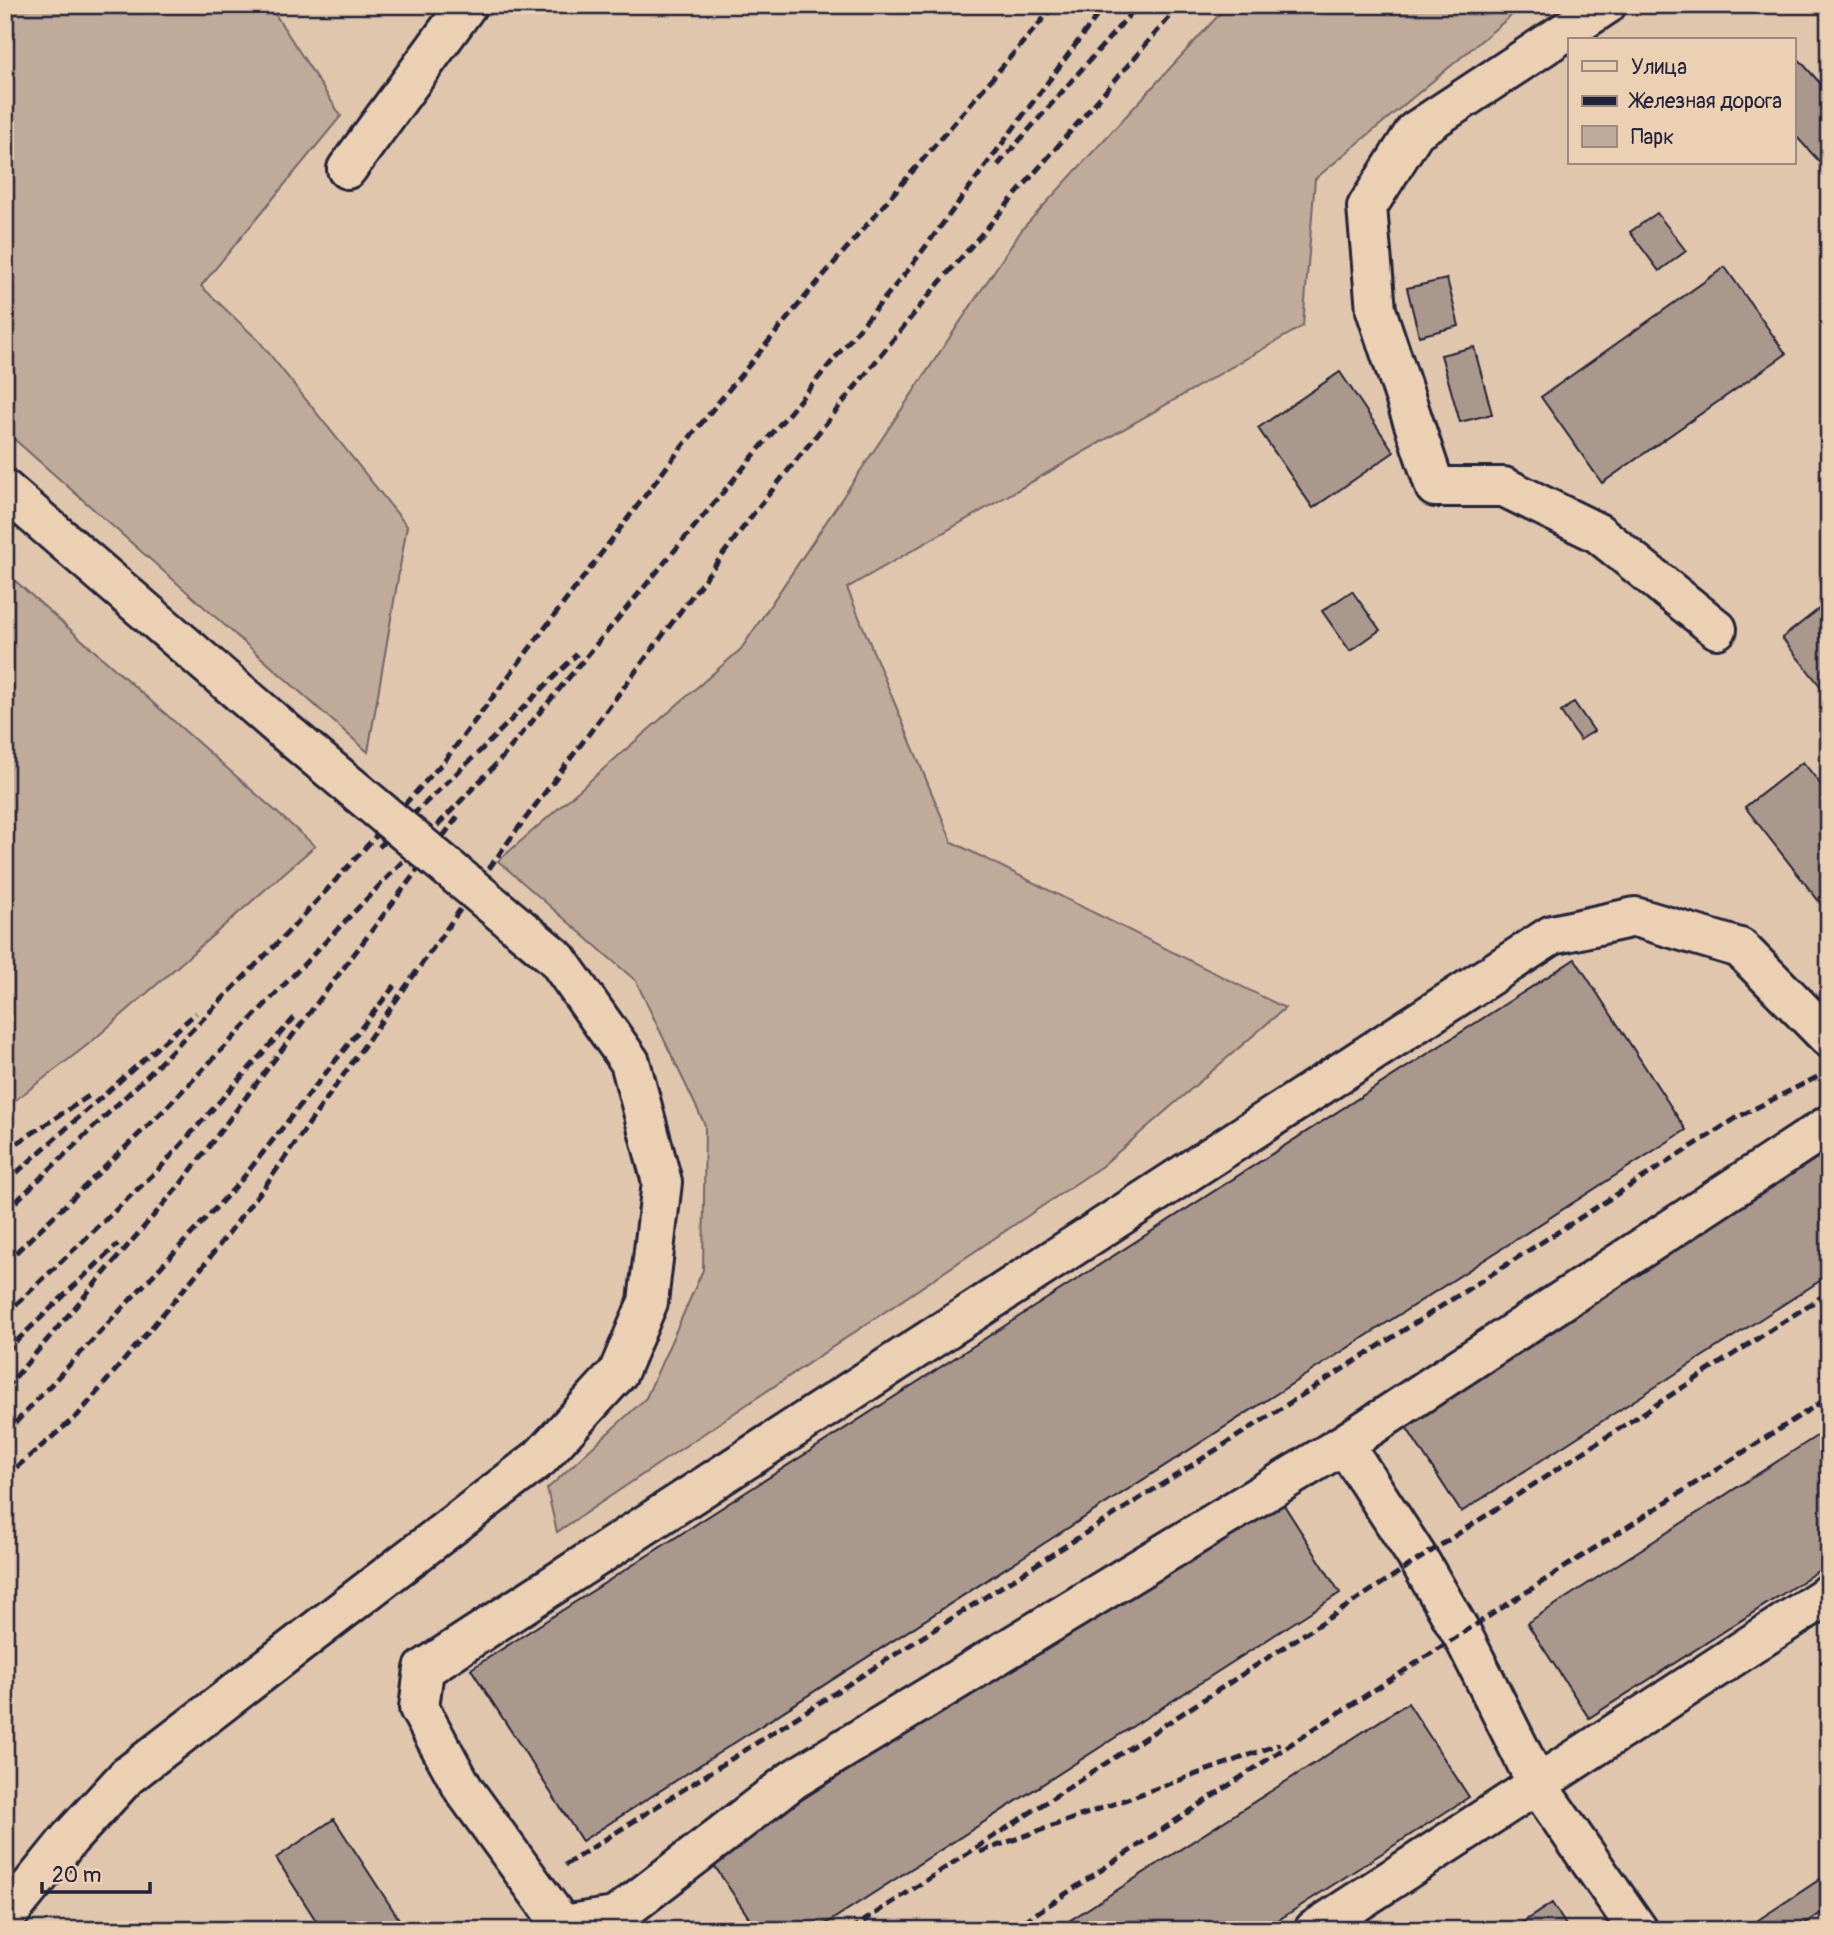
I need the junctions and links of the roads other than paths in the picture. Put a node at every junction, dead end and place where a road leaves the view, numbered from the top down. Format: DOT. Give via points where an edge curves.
graph roads {
  1 [pos="467,5"];
  2 [pos="1606,5"];
  3 [pos="347,169"];
  4 [pos="5,490"];
  5 [pos="1717,629"];
  6 [pos="1829,1038"];
  7 [pos="1829,1125"];
  8 [pos="1344,1444"];
  9 [pos="1829,1594"];
  10 [pos="1538,1786"];
  11 [pos="5,1918"];
  12 [pos="1314,1930"];
  13 [pos="1638,1930"];
  1 -- 3 [label="main road"];
  2 -- 5 [label="main road" via="1415,131 1367,207 1376,310 1435,487 1504,487 1598,533"];
  4 -- 11 [label="main road, bridge" via="557,959 630,1062 662,1182 648,1302 618,1373 540,1458 127,1776"];
  6 -- 8 [label="main road" via="1740,948 1635,916 1552,935 424,1669 419,1708 464,1790 562,1925 615,1917 794,1779"];
  7 -- 8 [label="main road"];
  8 -- 10 [label="main road" via="1463,1636"];
  9 -- 10 [label="main road"];
  10 -- 12 [label="main road"];
  10 -- 13 [label="main road"];
}
